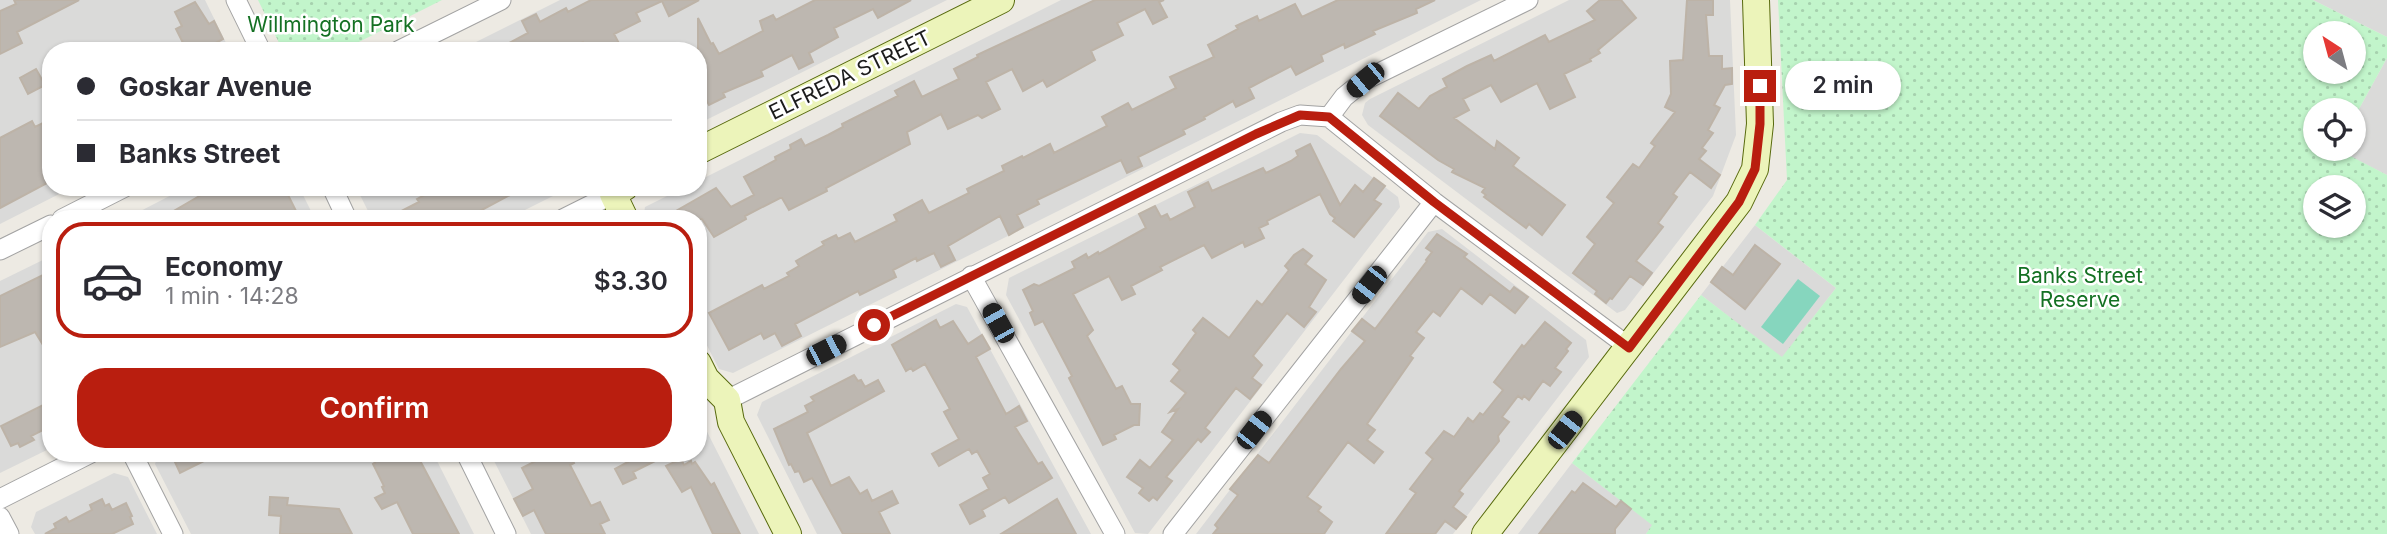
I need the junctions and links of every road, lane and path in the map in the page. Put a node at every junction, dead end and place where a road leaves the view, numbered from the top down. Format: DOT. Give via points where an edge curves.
graph roads {
  1 [pos="236,0"];
  2 [pos="501,0"];
  3 [pos="1001,0"];
  4 [pos="1528,0"];
  5 [pos="1756,0"];
  6 [pos="257,42"];
  7 [pos="416,42"];
  8 [pos="1329,117"];
  9 [pos="707,147"];
  10 [pos="107,196"];
  11 [pos="607,196"];
  12 [pos="1434,202"];
  13 [pos="80,210"];
  14 [pos="580,210"];
  15 [pos="42,229"];
  16 [pos="0,250"];
  17 [pos="971,276"];
  18 [pos="1629,348"];
  19 [pos="707,380"];
  20 [pos="727,400"];
  21 [pos="73,462"];
  22 [pos="137,462"];
  23 [pos="470,462"];
  24 [pos="0,499"];
  25 [pos="0,516"];
  26 [pos="9,534"];
  27 [pos="173,534"];
  28 [pos="506,534"];
  29 [pos="788,534"];
  30 [pos="1115,534"];
  31 [pos="1173,534"];
  32 [pos="1485,534"];
  1 -- 6 [label="street"];
  2 -- 7 [label="street"];
  3 -- 9 [label="main road, ELFREDA STREET"];
  4 -- 8 [label="street" via="1365,80"];
  5 -- 18 [label="main road" via="1760,124 1755,169 1739,202"];
  8 -- 12 [label="street"];
  8 -- 17 [label="street" via="1300,115 1281,122"];
  10 -- 13 [label="street"];
  11 -- 14 [label="street"];
  12 -- 18 [label="street"];
  12 -- 31 [label="street"];
  15 -- 16 [label="street"];
  17 -- 20 [label="street"];
  17 -- 30 [label="street"];
  18 -- 32 [label="main road"];
  19 -- 20 [label="main road"];
  20 -- 29 [label="main road" via="731,422"];
  21 -- 24 [label="street"];
  22 -- 27 [label="street"];
  23 -- 28 [label="street"];
  25 -- 26 [label="street"];
}
